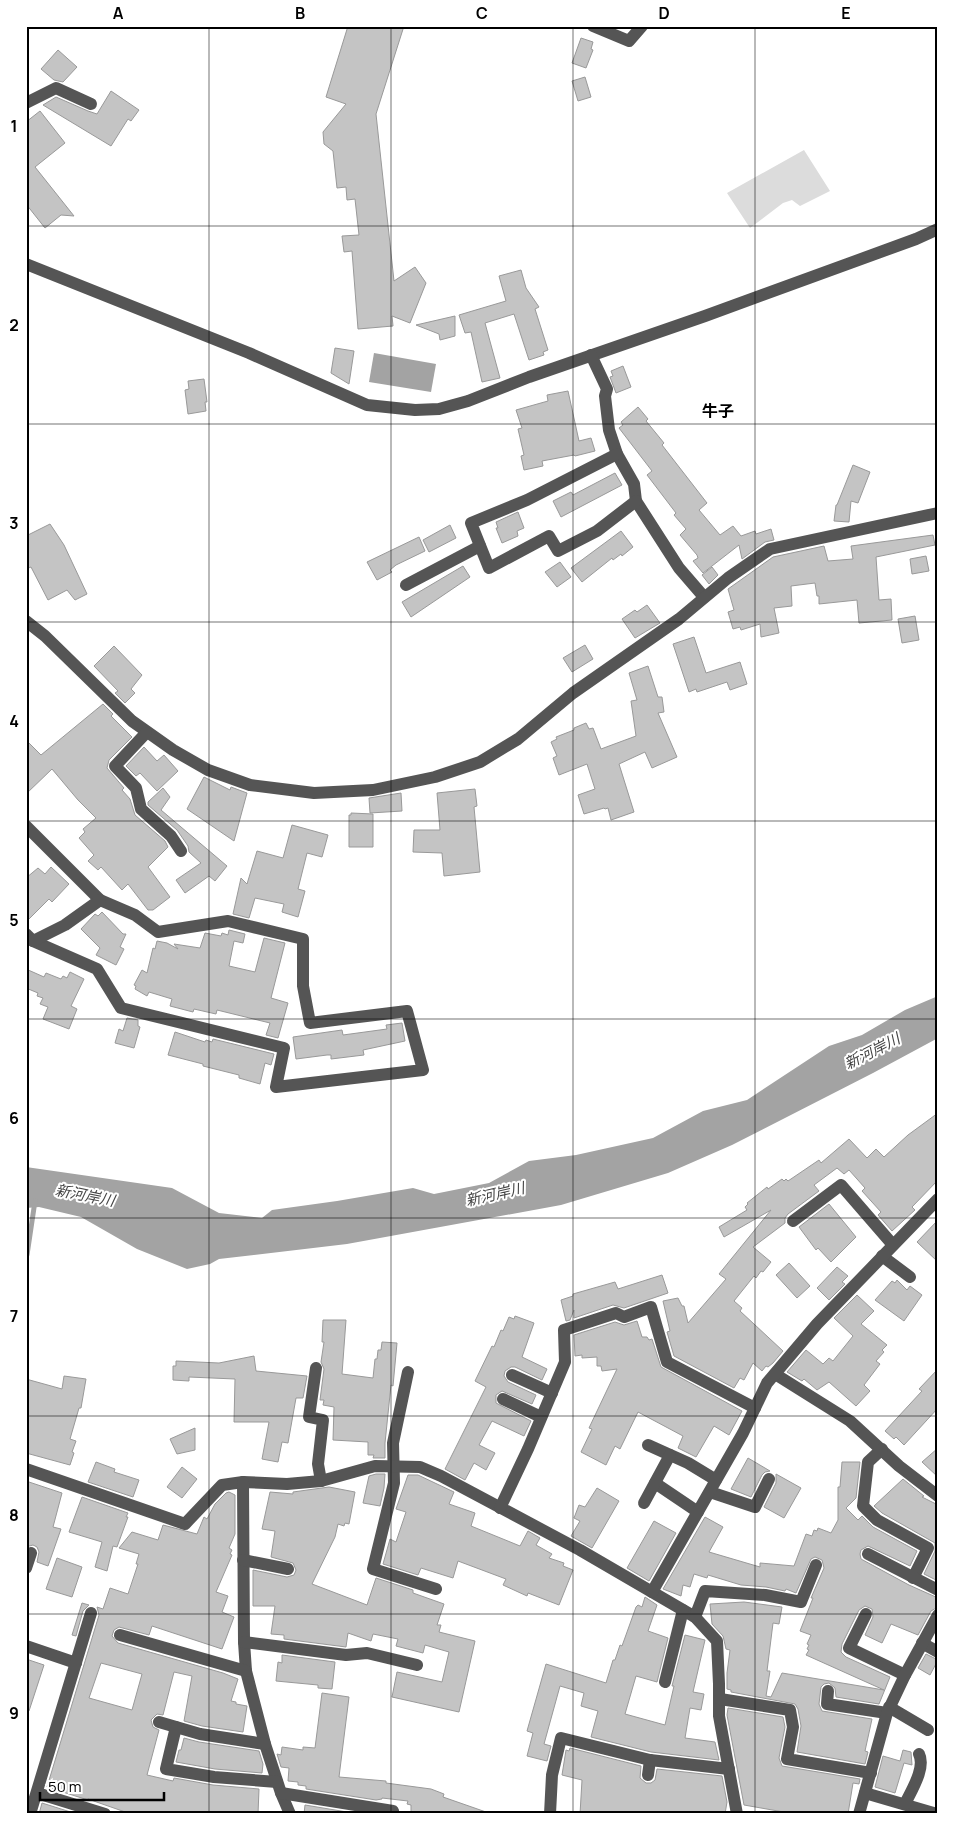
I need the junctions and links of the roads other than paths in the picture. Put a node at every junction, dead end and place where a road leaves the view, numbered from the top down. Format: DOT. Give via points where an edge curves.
graph roads {
  1 [pos="593,26"];
  2 [pos="642,26"];
  3 [pos="26,103"];
  4 [pos="91,104"];
  5 [pos="938,229"];
  6 [pos="26,264"];
  7 [pos="592,355"];
  8 [pos="617,454"];
  9 [pos="636,501"];
  10 [pos="938,513"];
  11 [pos="480,546"];
  12 [pos="406,585"];
  13 [pos="704,597"];
  14 [pos="26,621"];
  15 [pos="146,733"];
  16 [pos="26,826"];
  17 [pos="181,851"];
  18 [pos="100,900"];
  19 [pos="30,938"];
  20 [pos="938,1199"];
  21 [pos="793,1221"];
  22 [pos="893,1245"];
  23 [pos="882,1256"];
  24 [pos="910,1277"];
  25 [pos="316,1368"];
  26 [pos="408,1372"];
  27 [pos="775,1374"];
  28 [pos="512,1375"];
  29 [pos="552,1392"];
  30 [pos="503,1399"];
  31 [pos="755,1408"];
  32 [pos="542,1417"];
  33 [pos="648,1445"];
  34 [pos="882,1449"];
  35 [pos="670,1455"];
  36 [pos="393,1466"];
  37 [pos="26,1469"];
  38 [pos="770,1479"];
  39 [pos="716,1480"];
  40 [pos="321,1481"];
  41 [pos="243,1482"];
  42 [pos="655,1483"];
  43 [pos="710,1492"];
  44 [pos="938,1496"];
  45 [pos="644,1503"];
  46 [pos="500,1508"];
  47 [pos="698,1512"];
  48 [pos="31,1554"];
  49 [pos="868,1554"];
  50 [pos="244,1560"];
  51 [pos="816,1565"];
  52 [pos="26,1568"];
  53 [pos="288,1570"];
  54 [pos="913,1578"];
  55 [pos="436,1589"];
  56 [pos="938,1590"];
  57 [pos="652,1592"];
  58 [pos="683,1610"];
  59 [pos="90,1614"];
  60 [pos="866,1614"];
  61 [pos="938,1615"];
  62 [pos="695,1617"];
  63 [pos="120,1636"];
  64 [pos="244,1642"];
  65 [pos="922,1643"];
  66 [pos="26,1646"];
  67 [pos="938,1652"];
  68 [pos="76,1663"];
  69 [pos="417,1665"];
  70 [pos="246,1671"];
  71 [pos="905,1675"];
  72 [pos="665,1682"];
  73 [pos="828,1691"];
  74 [pos="720,1699"];
  75 [pos="888,1710"];
  76 [pos="159,1722"];
  77 [pos="176,1727"];
  78 [pos="928,1730"];
  79 [pos="265,1744"];
  80 [pos="920,1754"];
  81 [pos="650,1760"];
  82 [pos="729,1769"];
  83 [pos="870,1773"];
  84 [pos="648,1775"];
  85 [pos="279,1788"];
  86 [pos="37,1793"];
  87 [pos="865,1793"];
  88 [pos="904,1804"];
  89 [pos="394,1811"];
  90 [pos="740,1813"];
  91 [pos="30,1814"];
  92 [pos="105,1814"];
  93 [pos="290,1814"];
  94 [pos="550,1814"];
  95 [pos="859,1814"];
  96 [pos="937,1814"];
  1 -- 2 [label="street" via="629,41"];
  3 -- 4 [label="street" via="56,88"];
  5 -- 7 [label="street"];
  6 -- 7 [label="street" via="249,353 367,405 439,409"];
  7 -- 8 [label="street" via="607,389 609,430"];
  8 -- 9 [label="street" via="634,484"];
  8 -- 11 [label="street" via="527,500 471,523"];
  9 -- 11 [label="street" via="597,531 558,550 549,536 489,568"];
  9 -- 13 [label="street" via="679,568"];
  10 -- 13 [label="street" via="770,549"];
  11 -- 12 [label="street"];
  13 -- 15 [label="street" via="679,619 573,693 518,739 480,762 435,777 373,790 314,793 250,785 208,770"];
  14 -- 15 [label="street"];
  15 -- 17 [label="street" via="115,766 136,788 141,809 171,836"];
  16 -- 18 [label="street"];
  18 -- 19 [label="street" via="65,926"];
  18 -- 19 [label="street" via="135,915 158,932 228,921 303,939 303,986 310,1023 407,1010 423,1070 276,1087 284,1048 120,1008 97,969"];
  20 -- 22 [label="street"];
  21 -- 22 [label="street" via="841,1185"];
  22 -- 23 [label="street"];
  23 -- 24 [label="street"];
  23 -- 27 [label="street"];
  25 -- 40 [label="street" via="309,1416 323,1420 318,1464"];
  26 -- 36 [label="street" via="393,1443"];
  27 -- 31 [label="street"];
  27 -- 34 [label="street" via="850,1421"];
  28 -- 29 [label="street"];
  29 -- 31 [label="street" via="565,1362 564,1330 616,1313 624,1316 651,1307 667,1362"];
  29 -- 32 [label="street"];
  30 -- 32 [label="street"];
  31 -- 39 [label="street"];
  32 -- 46 [label="street"];
  33 -- 35 [label="street"];
  34 -- 44 [label="street"];
  34 -- 54 [label="street" via="868,1462 863,1506 877,1520 928,1548"];
  35 -- 39 [label="street"];
  35 -- 42 [label="street"];
  36 -- 40 [label="street" via="375,1466"];
  36 -- 46 [label="street" via="420,1467"];
  36 -- 55 [label="street" via="394,1483 373,1569"];
  37 -- 41 [label="street" via="185,1524 222,1485"];
  38 -- 43 [label="street" via="755,1508"];
  39 -- 43 [label="street"];
  40 -- 41 [label="street" via="287,1484"];
  41 -- 50 [label="street"];
  42 -- 45 [label="street"];
  42 -- 47 [label="street"];
  43 -- 47 [label="street"];
  46 -- 57 [label="street"];
  47 -- 57 [label="street"];
  48 -- 52 [label="street"];
  49 -- 54 [label="street"];
  50 -- 53 [label="street"];
  50 -- 64 [label="street"];
  51 -- 62 [label="street" via="801,1602 765,1595 705,1591"];
  54 -- 56 [label="street"];
  57 -- 58 [label="street"];
  58 -- 62 [label="street"];
  58 -- 72 [label="street"];
  59 -- 68 [label="street"];
  60 -- 71 [label="street" via="849,1648"];
  61 -- 65 [label="street"];
  62 -- 74 [label="street" via="717,1641"];
  63 -- 70 [label="street"];
  64 -- 69 [label="street" via="346,1655 367,1653"];
  64 -- 70 [label="street"];
  65 -- 67 [label="street"];
  65 -- 71 [label="street"];
  66 -- 68 [label="street"];
  68 -- 86 [label="street"];
  70 -- 79 [label="street"];
  71 -- 75 [label="street"];
  73 -- 75 [label="street" via="826,1704"];
  74 -- 82 [label="street" via="719,1716"];
  74 -- 83 [label="street" via="790,1710 793,1727 787,1759"];
  75 -- 78 [label="street"];
  75 -- 83 [label="street"];
  76 -- 77 [label="street"];
  77 -- 79 [label="street"];
  77 -- 85 [label="street" via="166,1769"];
  79 -- 85 [label="street"];
  80 -- 88 [label="street" via="920,1767"];
  81 -- 82 [label="street"];
  81 -- 84 [label="street"];
  81 -- 94 [label="street" via="561,1738 552,1775"];
  82 -- 90 [label="street"];
  83 -- 87 [label="street"];
  85 -- 89 [label="street"];
  85 -- 93 [label="street"];
  86 -- 91 [label="street"];
  86 -- 92 [label="street"];
  87 -- 88 [label="street"];
  87 -- 95 [label="street"];
  88 -- 96 [label="street"];
}
